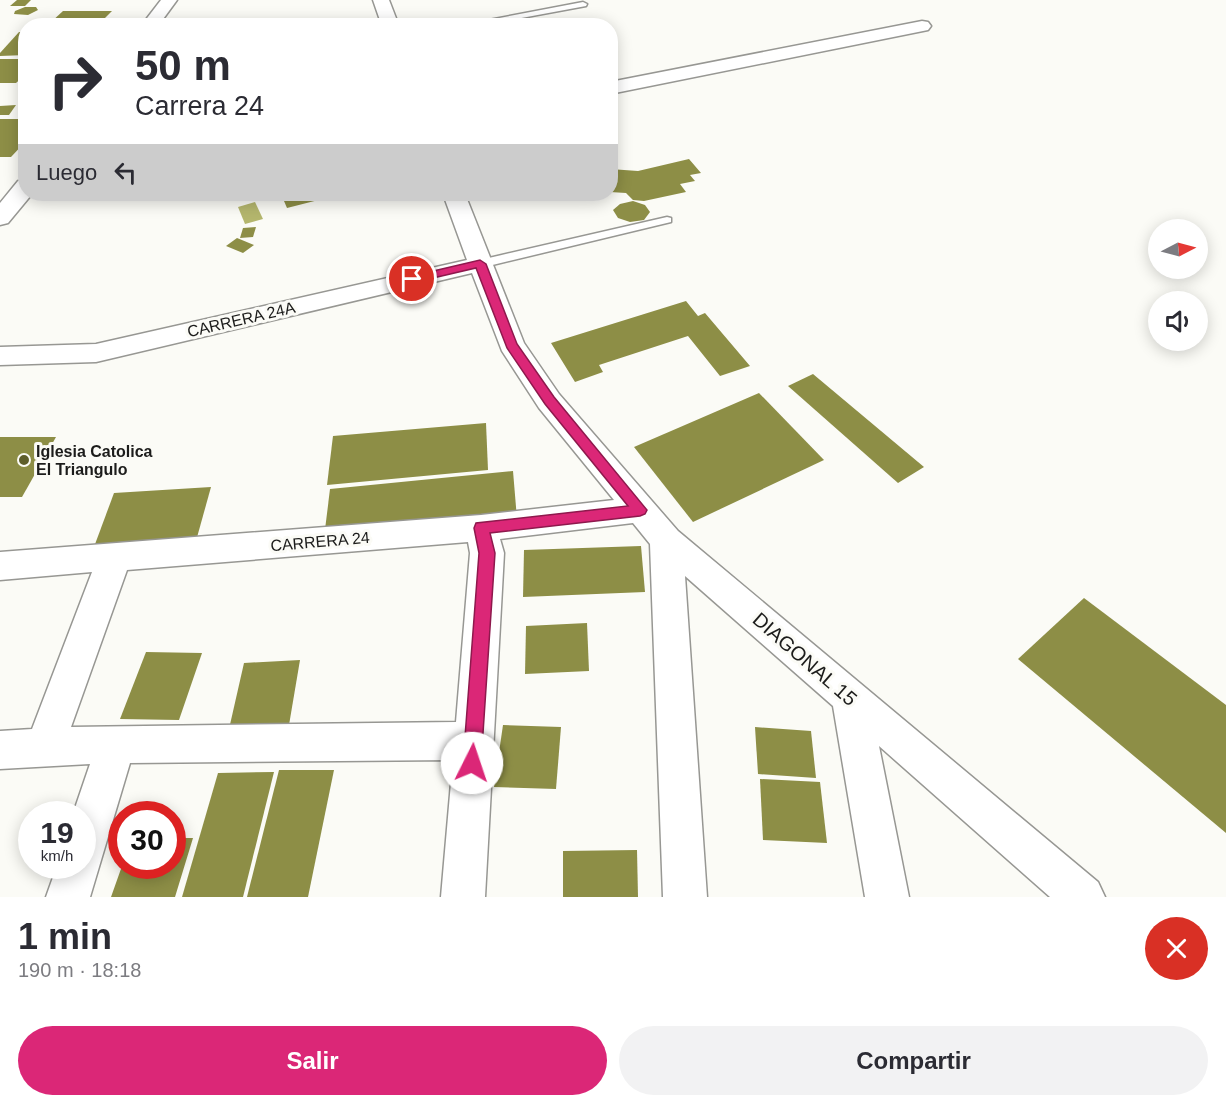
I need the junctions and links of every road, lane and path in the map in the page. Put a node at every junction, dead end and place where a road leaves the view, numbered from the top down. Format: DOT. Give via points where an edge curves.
graph roads {
  1 [pos="169,0"];
  2 [pos="381,0"];
  3 [pos="583,4"];
  4 [pos="156,18"];
  5 [pos="388,18"];
  6 [pos="505,18"];
  7 [pos="922,26"];
  8 [pos="618,85"];
  9 [pos="18,196"];
  10 [pos="457,201"];
  11 [pos="0,218"];
  12 [pos="667,220"];
  13 [pos="480,264"];
  14 [pos="0,356"];
  15 [pos="640,510"];
  16 [pos="482,528"];
  17 [pos="666,540"];
  18 [pos="115,557"];
  19 [pos="0,566"];
  20 [pos="850,698"];
  21 [pos="474,741"];
  22 [pos="116,744"];
  23 [pos="45,746"];
  24 [pos="0,750"];
  25 [pos="96,807"];
  26 [pos="74,879"];
  27 [pos="68,897"];
  28 [pos="463,897"];
  29 [pos="685,897"];
  30 [pos="887,897"];
  31 [pos="1083,897"];
  1 -- 4 [label="street"];
  2 -- 5 [label="street"];
  3 -- 6 [label="lane"];
  7 -- 8 [label="street"];
  9 -- 11 [label="street"];
  10 -- 13 [label="street, DIAGONAL 15"];
  12 -- 13 [label="lane"];
  13 -- 14 [label="street, CARRERA 24A" via="96,353"];
  13 -- 15 [label="street, DIAGONAL 15" via="511,345 549,400"];
  15 -- 16 [label="street, CARRERA 24"];
  15 -- 17 [label="street, DIAGONAL 15"];
  16 -- 18 [label="street, CARRERA 24"];
  16 -- 21 [label="street" via="487,553"];
  17 -- 20 [label="street, DIAGONAL 15"];
  17 -- 29 [label="street"];
  18 -- 19 [label="street, CARRERA 24"];
  18 -- 23 [label="street"];
  20 -- 30 [label="street"];
  20 -- 31 [label="street, DIAGONAL 15"];
  21 -- 22 [label="street"];
  21 -- 28 [label="street"];
  22 -- 23 [label="street"];
  22 -- 25 [label="street"];
  23 -- 24 [label="street"];
  26 -- 27 [label="street"];
}
